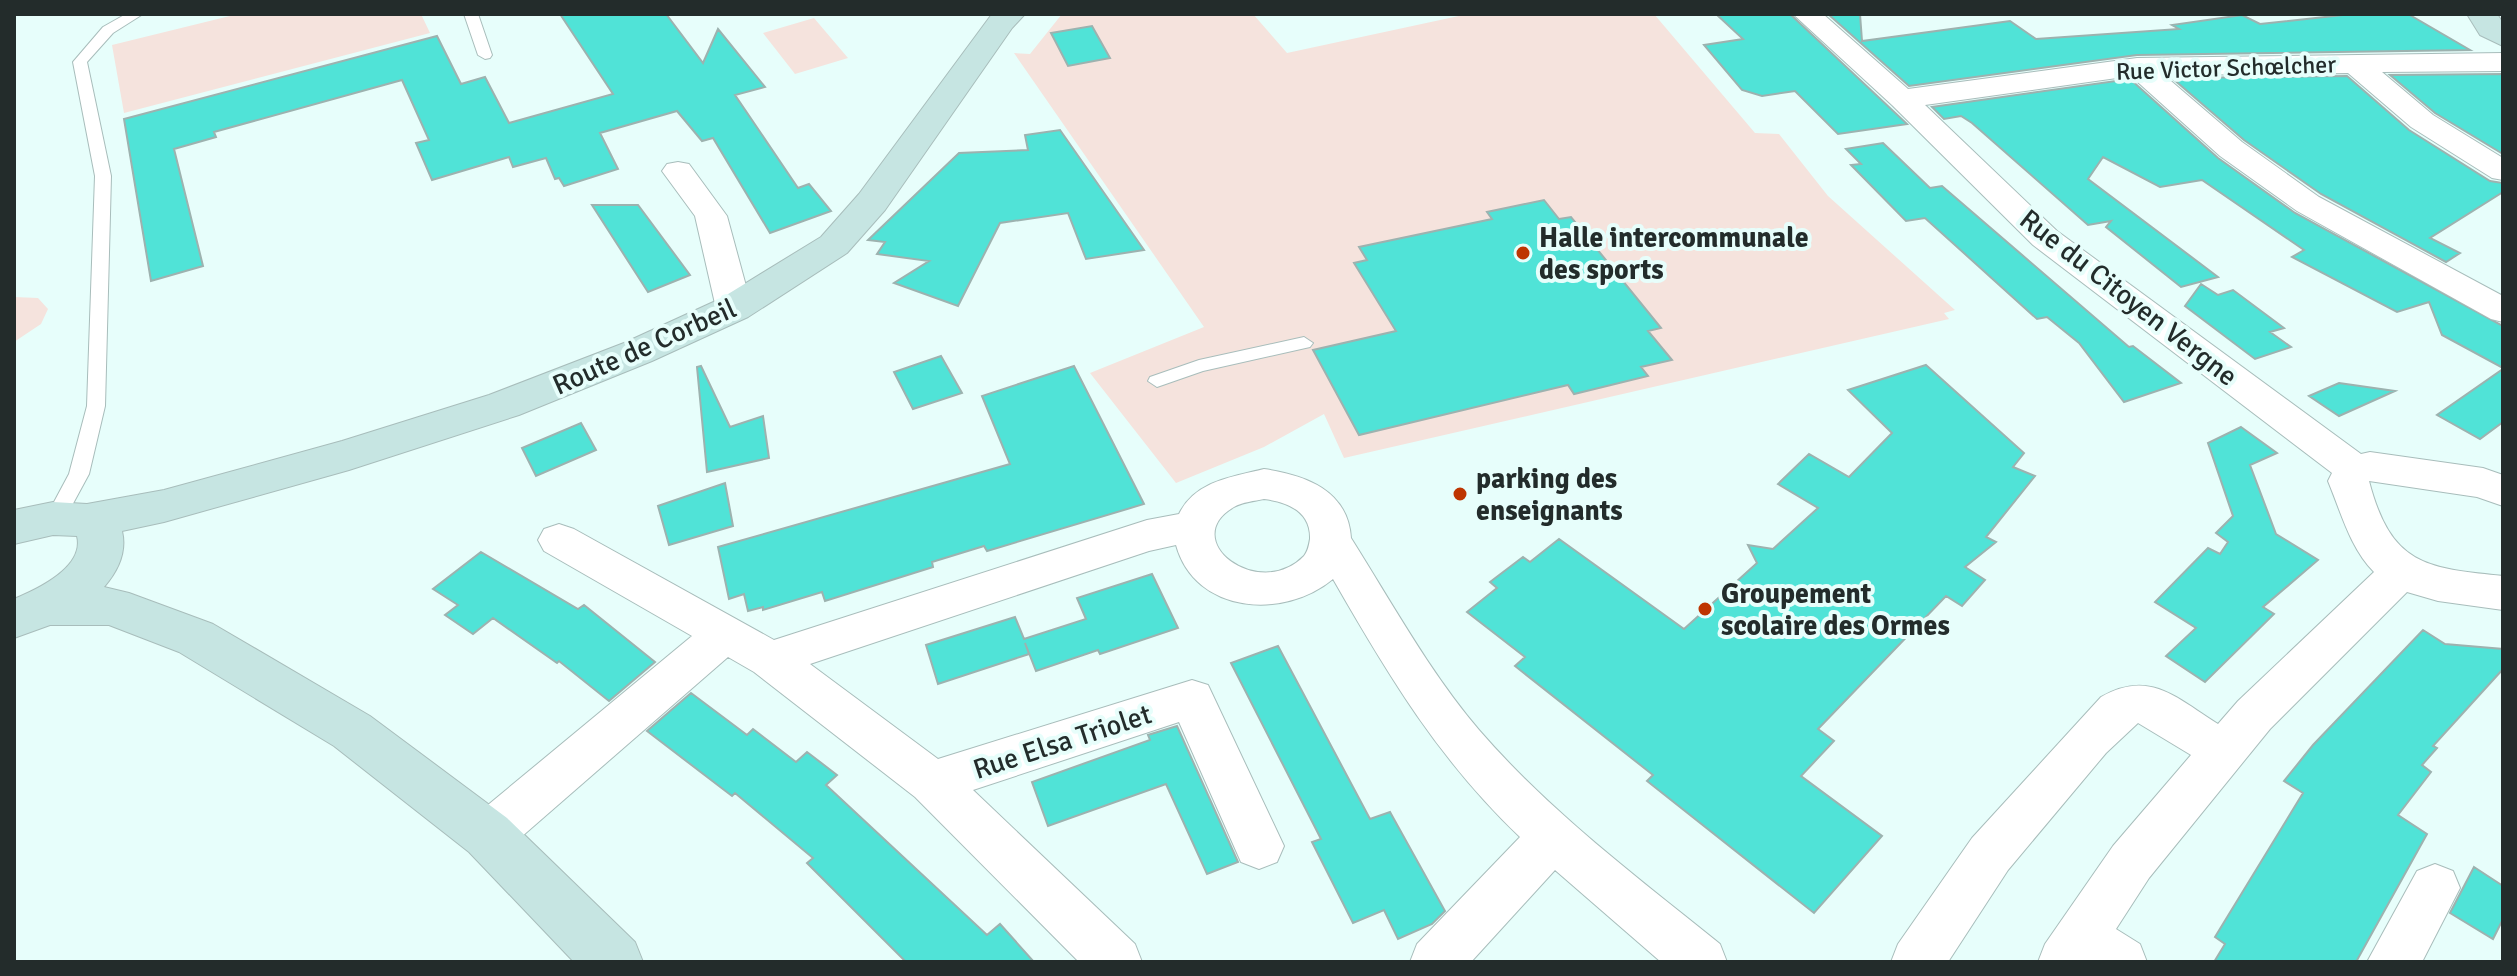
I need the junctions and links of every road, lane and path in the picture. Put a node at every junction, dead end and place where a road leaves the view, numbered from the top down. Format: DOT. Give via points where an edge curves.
graph roads {
  1 [pos="136,14"];
  2 [pos="471,14"];
  3 [pos="1010,14"];
  4 [pos="1807,14"];
  5 [pos="2482,14"];
  6 [pos="2503,37"];
  7 [pos="485,55"];
  8 [pos="2503,62"];
  9 [pos="2355,64"];
  10 [pos="2137,67"];
  11 [pos="1902,99"];
  12 [pos="678,171"];
  13 [pos="2503,171"];
  14 [pos="734,308"];
  15 [pos="2503,311"];
  16 [pos="1304,343"];
  17 [pos="1157,381"];
  18 [pos="2355,470"];
  19 [pos="2503,491"];
  20 [pos="1194,526"];
  21 [pos="14,527"];
  22 [pos="559,540"];
  23 [pos="1332,542"];
  24 [pos="90,551"];
  25 [pos="2401,572"];
  26 [pos="2503,593"];
  27 [pos="30,612"];
  28 [pos="726,633"];
  29 [pos="770,659"];
  30 [pos="2224,751"];
  31 [pos="932,782"];
  32 [pos="488,835"];
  33 [pos="1552,838"];
  34 [pos="1259,846"];
  35 [pos="2435,888"];
  36 [pos="2089,953"];
  37 [pos="614,962"];
  38 [pos="1116,962"];
  39 [pos="1436,962"];
  40 [pos="1701,962"];
  41 [pos="1917,962"];
  42 [pos="2393,962"];
  1 -- 24 [label="lane" via="108,30 80,62 103,176 96,406 79,474"];
  2 -- 7 [label="lane"];
  3 -- 14 [label="street, Route de Corbeil" via="872,202 834,245"];
  4 -- 11 [label="street, Rue du Citoyen Vergne"];
  5 -- 6 [label="street"];
  8 -- 9 [label="street, Rue Victor Schœlcher"];
  9 -- 10 [label="street, Rue Victor Schœlcher"];
  9 -- 13 [label="street" via="2422,121"];
  10 -- 11 [label="street, Rue Victor Schœlcher"];
  10 -- 15 [label="street" via="2231,149 2308,204"];
  11 -- 18 [label="street, Rue du Citoyen Vergne" via="2045,238"];
  12 -- 14 [label="street" via="711,216"];
  14 -- 24 [label="street, Route de Corbeil" via="504,405 164,506"];
  16 -- 17 [label="lane" via="1199,366"];
  18 -- 19 [label="street" via="2370,466 2483,483"];
  18 -- 25 [label="street" via="2348,481 2381,553"];
  20 -- 23 [label="street" via="1205,506 1221,494 1264,484 1286,487 1313,502 1330,524"];
  20 -- 23 [label="street" via="1196,556 1226,582 1248,589 1294,584 1320,566"];
  20 -- 29 [label="street" via="1147,536"];
  21 -- 24 [label="street"];
  22 -- 28 [label="street"];
  23 -- 33 [label="street" via="1434,707"];
  24 -- 27 [label="street"];
  24 -- 32 [label="street" via="196,638 352,731"];
  25 -- 26 [label="street" via="2430,583"];
  25 -- 30 [label="street"];
  28 -- 29 [label="street"];
  28 -- 32 [label="street"];
  29 -- 31 [label="street"];
  30 -- 36 [label="street" via="2131,862"];
  30 -- 41 [label="street" via="2144,703 2117,711 1990,854"];
  31 -- 34 [label="street, Rue Elsa Triolet" via="1192,699"];
  31 -- 38 [label="street"];
  32 -- 37 [label="street"];
  33 -- 39 [label="street"];
  33 -- 40 [label="street"];
  35 -- 42 [label="street"];
}
